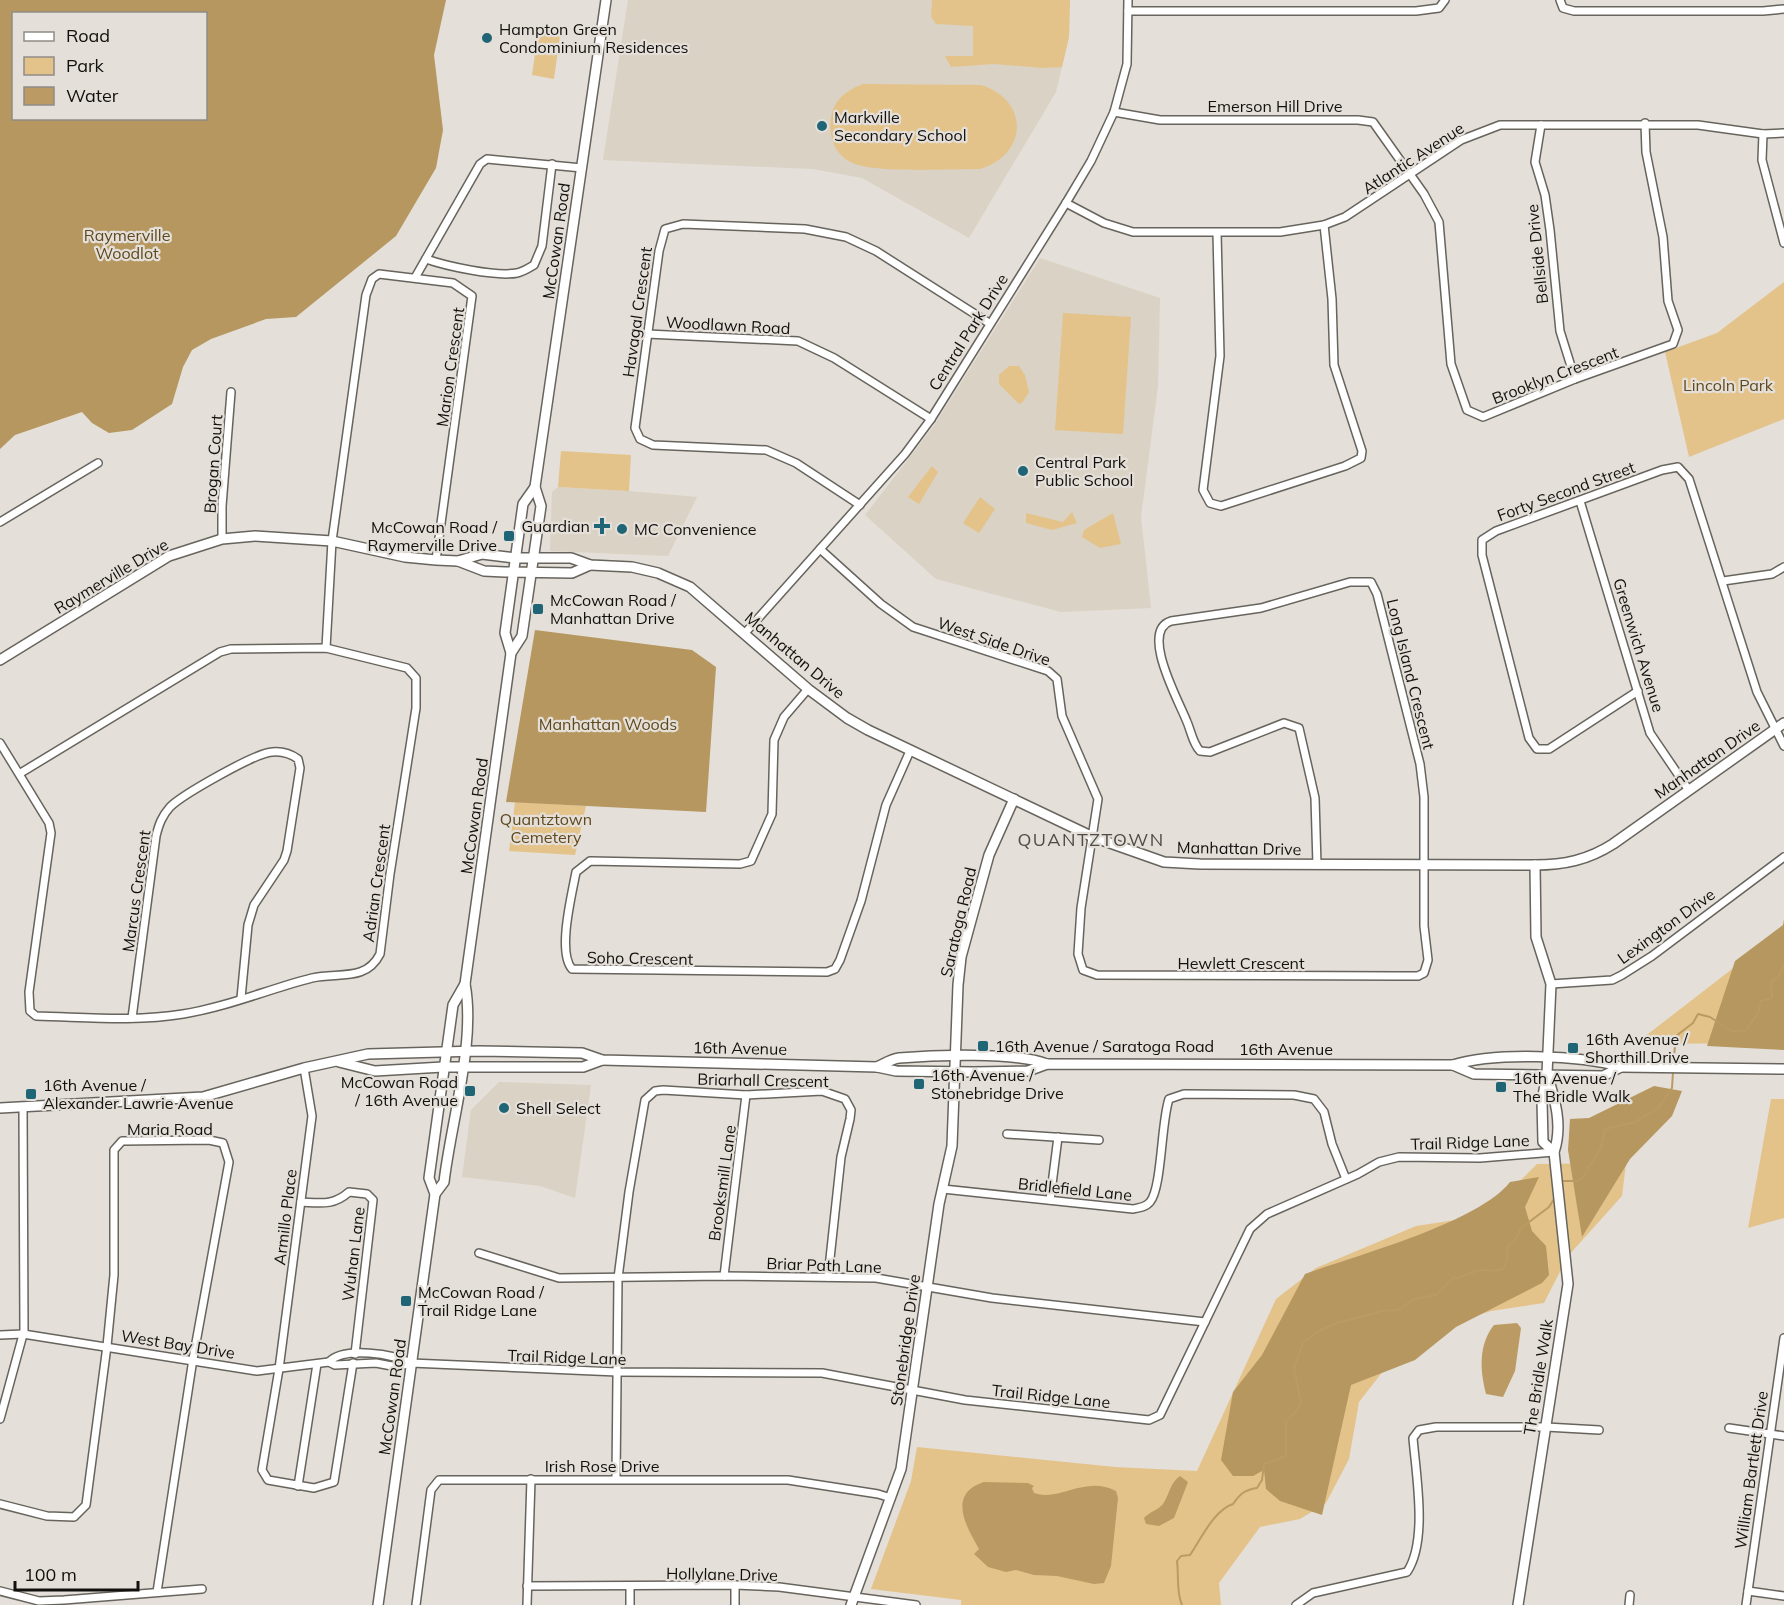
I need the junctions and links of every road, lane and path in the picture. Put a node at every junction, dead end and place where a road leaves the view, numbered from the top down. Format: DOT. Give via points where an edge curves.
graph roads {
  1 [pos="606,0"];
  2 [pos="1128,0"];
  3 [pos="1445,0"];
  4 [pos="1560,0"];
  5 [pos="1784,9"];
  6 [pos="1128,11"];
  7 [pos="1114,112"];
  8 [pos="1645,123"];
  9 [pos="1541,125"];
  10 [pos="1784,132"];
  11 [pos="1763,134"];
  12 [pos="552,164"];
  13 [pos="582,168"];
  14 [pos="1410,173"];
  15 [pos="1066,203"];
  16 [pos="1324,225"];
  17 [pos="1217,233"];
  18 [pos="1784,243"];
  19 [pos="426,259"];
  20 [pos="416,276"];
  21 [pos="989,323"];
  22 [pos="647,334"];
  23 [pos="1575,379"];
  24 [pos="231,392"];
  25 [pos="931,419"];
  26 [pos="98,464"];
  27 [pos="535,487"];
  28 [pos="1580,501"];
  29 [pos="860,505"];
  30 [pos="0,522"];
  31 [pos="222,539"];
  32 [pos="332,541"];
  33 [pos="820,549"];
  34 [pos="515,558"];
  35 [pos="533,558"];
  36 [pos="436,560"];
  37 [pos="458,561"];
  38 [pos="590,565"];
  39 [pos="1784,567"];
  40 [pos="513,572"];
  41 [pos="531,572"];
  42 [pos="1722,581"];
  43 [pos="745,633"];
  44 [pos="326,648"];
  45 [pos="511,652"];
  46 [pos="0,660"];
  47 [pos="808,689"];
  48 [pos="1638,691"];
  49 [pos="1784,723"];
  50 [pos="1775,729"];
  51 [pos="0,743"];
  52 [pos="1784,746"];
  53 [pos="910,751"];
  54 [pos="19,774"];
  55 [pos="1688,789"];
  56 [pos="1014,799"];
  57 [pos="1093,837"];
  58 [pos="1784,857"];
  59 [pos="1424,864"];
  60 [pos="1317,865"];
  61 [pos="1535,865"];
  62 [pos="465,984"];
  63 [pos="1551,984"];
  64 [pos="241,998"];
  65 [pos="132,1018"];
  66 [pos="446,1051"];
  67 [pos="464,1051"];
  68 [pos="957,1057"];
  69 [pos="1547,1059"];
  70 [pos="602,1060"];
  71 [pos="336,1061"];
  72 [pos="1047,1064"];
  73 [pos="1454,1065"];
  74 [pos="877,1066"];
  75 [pos="443,1067"];
  76 [pos="462,1067"];
  77 [pos="1621,1067"];
  78 [pos="304,1068"];
  79 [pos="1784,1069"];
  80 [pos="957,1072"];
  81 [pos="1547,1074"];
  82 [pos="746,1095"];
  83 [pos="0,1108"];
  84 [pos="23,1108"];
  85 [pos="1007,1134"];
  86 [pos="1058,1137"];
  87 [pos="1099,1140"];
  88 [pos="1554,1152"];
  89 [pos="1346,1179"];
  90 [pos="943,1189"];
  91 [pos="435,1194"];
  92 [pos="1050,1200"];
  93 [pos="301,1202"];
  94 [pos="479,1253"];
  95 [pos="724,1276"];
  96 [pos="828,1277"];
  97 [pos="618,1278"];
  98 [pos="928,1287"];
  99 [pos="1205,1322"];
  100 [pos="23,1334"];
  101 [pos="0,1335"];
  102 [pos="1784,1338"];
  103 [pos="107,1346"];
  104 [pos="1783,1348"];
  105 [pos="355,1354"];
  106 [pos="194,1359"];
  107 [pos="329,1362"];
  108 [pos="353,1363"];
  109 [pos="411,1363"];
  110 [pos="318,1364"];
  111 [pos="279,1369"];
  112 [pos="617,1372"];
  113 [pos="913,1390"];
  114 [pos="0,1415"];
  115 [pos="1546,1427"];
  116 [pos="1729,1428"];
  117 [pos="1599,1430"];
  118 [pos="1770,1434"];
  119 [pos="1784,1436"];
  120 [pos="531,1479"];
  121 [pos="616,1479"];
  122 [pos="298,1486"];
  123 [pos="891,1498"];
  124 [pos="0,1504"];
  125 [pos="735,1585"];
  126 [pos="527,1586"];
  127 [pos="630,1586"];
  128 [pos="202,1589"];
  129 [pos="0,1591"];
  130 [pos="1748,1591"];
  131 [pos="158,1592"];
  132 [pos="1630,1595"];
  133 [pos="1784,1596"];
  134 [pos="853,1601"];
  135 [pos="378,1605"];
  136 [pos="416,1605"];
  137 [pos="527,1605"];
  138 [pos="630,1605"];
  139 [pos="735,1605"];
  140 [pos="916,1605"];
  141 [pos="1296,1605"];
  142 [pos="1518,1605"];
  143 [pos="1629,1605"];
  144 [pos="1746,1605"];
  1 -- 13 [label="main road, McCowan Road"];
  2 -- 6 [label="street, Central Park Drive"];
  3 -- 6 [label="street" via="1439,8 1416,11"];
  4 -- 5 [label="street" via="1563,8 1574,11"];
  6 -- 7 [label="street, Central Park Drive" via="1127,64"];
  7 -- 14 [label="street, Emerson Hill Drive" via="1160,120 1367,120 1378,127"];
  7 -- 15 [label="street, Central Park Drive"];
  8 -- 9 [label="street, Atlantic Avenue"];
  8 -- 11 [label="street, Atlantic Avenue"];
  8 -- 23 [label="street, Brooklyn Crescent" via="1646,152 1664,237 1668,301 1677,338 1665,348"];
  9 -- 14 [label="street, Atlantic Avenue" via="1520,123 1483,129"];
  9 -- 23 [label="street, Bellside Drive" via="1535,162 1545,195 1560,331"];
  10 -- 11 [label="street, Atlantic Avenue"];
  11 -- 18 [label="street" via="1762,160"];
  12 -- 13 [label="street"];
  12 -- 19 [label="street" via="487,159 480,164"];
  12 -- 19 [label="street" via="542,246 534,265 517,273 504,273 445,266"];
  13 -- 27 [label="main road, McCowan Road"];
  14 -- 16 [label="street, Atlantic Avenue" via="1358,210"];
  14 -- 23 [label="street, Brooklyn Crescent" via="1439,222 1451,364 1467,410 1483,417"];
  15 -- 17 [label="street, Atlantic Avenue" via="1104,223 1133,232"];
  15 -- 21 [label="street, Central Park Drive"];
  16 -- 17 [label="street, Atlantic Avenue" via="1280,232"];
  16 -- 17 [label="street" via="1334,365 1361,458 1221,506 1210,503 1203,490 1220,356"];
  19 -- 20 [label="street"];
  20 -- 32 [label="street, Marion Crescent" via="379,274 372,279 366,295"];
  20 -- 36 [label="street, Marion Crescent" via="453,283 472,296"];
  21 -- 22 [label="street, Havagal Crescent" via="876,251 846,237 805,229 683,224 665,228 661,236"];
  21 -- 25 [label="street, Central Park Drive"];
  22 -- 25 [label="street, Woodlawn Road" via="798,341 834,358"];
  22 -- 29 [label="street, Havagal Crescent" via="635,428 640,439 653,445 766,450 796,464"];
  24 -- 31 [label="street, Brogan Court"];
  25 -- 29 [label="street, Central Park Drive"];
  26 -- 30 [label="street"];
  27 -- 34 [label="main road, McCowan Road" via="523,504"];
  27 -- 35 [label="main road, McCowan Road" via="541,506"];
  28 -- 42 [label="street, Forty Second Street" via="1678,467 1689,479"];
  28 -- 48 [label="street, Greenwich Avenue"];
  28 -- 48 [label="street, Forty Second Street" via="1496,531 1482,540 1482,555 1529,738 1538,748 1549,749"];
  29 -- 33 [label="street, Central Park Drive"];
  31 -- 32 [label="main road, Raymerville Drive" via="255,536"];
  31 -- 46 [label="main road, Raymerville Drive" via="169,556"];
  32 -- 36 [label="main road, Raymerville Drive"];
  32 -- 44 [label="street"];
  33 -- 43 [label="street, Central Park Drive"];
  33 -- 57 [label="street, West Side Drive" via="913,627 1048,671 1057,679 1062,716 1098,799"];
  34 -- 35 [label="main road, Raymerville Drive"];
  34 -- 37 [label="main road, Raymerville Drive" via="482,554"];
  34 -- 40 [label="main road, McCowan Road"];
  35 -- 38 [label="main road, Manhattan Drive" via="571,558"];
  35 -- 41 [label="main road, McCowan Road"];
  36 -- 37 [label="main road, Raymerville Drive"];
  37 -- 40 [label="main road, Raymerville Drive" via="484,571"];
  38 -- 41 [label="main road, Manhattan Drive" via="572,573"];
  38 -- 43 [label="main road, Manhattan Drive" via="633,567 674,579 709,601"];
  39 -- 42 [label="street" via="1772,574"];
  40 -- 41 [label="main road, Manhattan Drive"];
  40 -- 45 [label="main road, McCowan Road" via="505,633"];
  41 -- 45 [label="main road, McCowan Road" via="522,636"];
  42 -- 50 [label="street, Forty Second Street" via="1757,692"];
  43 -- 47 [label="main road, Manhattan Drive"];
  44 -- 54 [label="street, Adrian Crescent" via="220,652"];
  44 -- 64 [label="street, Adrian Crescent" via="407,668 416,678 416,708 380,954 365,972 313,978"];
  45 -- 62 [label="main road, McCowan Road"];
  47 -- 53 [label="main road, Manhattan Drive" via="847,718"];
  47 -- 53 [label="street, Soho Crescent" via="784,717 774,740 772,814 751,861 590,861 582,865 576,872 566,939 565,956 572,969 716,973 834,969 861,901 886,805"];
  48 -- 55 [label="street, Greenwich Avenue" via="1654,741"];
  49 -- 50 [label="main road, Manhattan Drive"];
  50 -- 52 [label="street"];
  50 -- 55 [label="main road, Manhattan Drive"];
  51 -- 54 [label="street, Adrian Crescent"];
  53 -- 56 [label="main road, Manhattan Drive"];
  54 -- 65 [label="street, Adrian Crescent" via="49,823 51,833 29,992 30,1011 36,1016"];
  55 -- 61 [label="main road, Manhattan Drive" via="1601,852 1571,862"];
  56 -- 57 [label="main road, Manhattan Drive"];
  56 -- 68 [label="main road, Saratoga Road" via="989,855 961,957"];
  57 -- 59 [label="street, Hewlett Crescent" via="1083,891 1078,954 1083,970 1097,975 1418,976 1427,969"];
  57 -- 60 [label="main road, Manhattan Drive" via="1164,861"];
  58 -- 63 [label="street, Lexington Drive" via="1622,975 1612,980"];
  59 -- 60 [label="main road, Manhattan Drive"];
  59 -- 60 [label="street, Long Island Crescent" via="1420,764 1374,585 1350,582 1261,608 1165,623 1159,638 1163,663 1200,751 1210,752 1284,723 1299,728 1316,798"];
  59 -- 61 [label="main road, Manhattan Drive"];
  61 -- 63 [label="main road" via="1536,937"];
  62 -- 66 [label="main road, McCowan Road" via="453,1005"];
  62 -- 67 [label="main road, McCowan Road" via="469,1006"];
  63 -- 69 [label="main road"];
  64 -- 65 [label="street, Adrian Crescent" via="184,1014"];
  64 -- 65 [label="street, Marcus Crescent" via="248,925 254,905 284,860 290,838 300,768 298,759 280,752 250,759 172,805 161,818"];
  66 -- 67 [label="main road, 16th Avenue"];
  66 -- 71 [label="main road, 16th Avenue" via="368,1054"];
  66 -- 75 [label="main road, McCowan Road"];
  67 -- 70 [label="main road, 16th Avenue" via="582,1053"];
  67 -- 76 [label="main road, McCowan Road"];
  68 -- 72 [label="main road, 16th Avenue" via="1030,1058"];
  68 -- 74 [label="main road, 16th Avenue" via="896,1058"];
  68 -- 80 [label="main road, Saratoga Road"];
  69 -- 73 [label="main road, 16th Avenue" via="1474,1058"];
  69 -- 77 [label="main road, 16th Avenue" via="1600,1061"];
  69 -- 81 [label="main road"];
  70 -- 74 [label="main road, 16th Avenue"];
  70 -- 76 [label="main road, 16th Avenue" via="583,1067"];
  71 -- 75 [label="main road, 16th Avenue" via="375,1071"];
  71 -- 78 [label="main road, 16th Avenue"];
  72 -- 73 [label="main road, 16th Avenue"];
  72 -- 80 [label="main road, 16th Avenue" via="1028,1071"];
  73 -- 81 [label="main road, 16th Avenue" via="1474,1074"];
  74 -- 80 [label="main road, 16th Avenue" via="896,1071"];
  75 -- 76 [label="main road, 16th Avenue"];
  75 -- 91 [label="main road, McCowan Road" via="429,1178"];
  76 -- 91 [label="main road, McCowan Road" via="444,1182"];
  77 -- 79 [label="main road, 16th Avenue"];
  77 -- 81 [label="main road, 16th Avenue" via="1603,1076"];
  78 -- 84 [label="main road, 16th Avenue" via="202,1097"];
  78 -- 93 [label="street, Armillo Place" via="312,1116"];
  80 -- 90 [label="main road, Stonebridge Drive" via="952,1146"];
  81 -- 88 [label="main road, The Bridle Walk" via="1556,1101 1558,1139"];
  81 -- 88 [label="main road, The Bridle Walk" via="1542,1101 1543,1142"];
  82 -- 95 [label="street, Brooksmill Lane"];
  82 -- 96 [label="street, Briarhall Crescent" via="822,1091 839,1095 849,1104"];
  82 -- 97 [label="street, Briarhall Crescent" via="663,1090 655,1091 645,1100"];
  83 -- 84 [label="main road, 16th Avenue"];
  84 -- 100 [label="street"];
  85 -- 86 [label="street"];
  86 -- 87 [label="street"];
  86 -- 92 [label="street"];
  88 -- 89 [label="street, Trail Ridge Lane" via="1480,1158 1399,1157 1379,1162"];
  88 -- 115 [label="main road, The Bridle Walk" via="1568,1284"];
  89 -- 92 [label="street, Bridlefield Lane" via="1324,1112 1314,1099 1294,1095 1184,1094 1169,1099 1165,1111 1152,1202 1133,1209"];
  89 -- 99 [label="street, Trail Ridge Lane" via="1267,1214 1250,1229"];
  90 -- 92 [label="street, Bridlefield Lane"];
  90 -- 98 [label="main road, Stonebridge Drive"];
  91 -- 109 [label="main road, McCowan Road"];
  93 -- 105 [label="street, Wuhan Lane" via="338,1202 349,1192 368,1194 373,1200"];
  93 -- 111 [label="street, Armillo Place"];
  94 -- 97 [label="street, Briar Path Lane" via="546,1277"];
  95 -- 96 [label="street, Briar Path Lane"];
  95 -- 97 [label="street, Briar Path Lane"];
  96 -- 98 [label="street, Briar Path Lane" via="876,1278"];
  97 -- 112 [label="street"];
  98 -- 99 [label="street, Briar Path Lane" via="1017,1302"];
  98 -- 113 [label="main road, Stonebridge Drive"];
  99 -- 113 [label="street, Trail Ridge Lane" via="1162,1411 1152,1420 975,1401"];
  100 -- 101 [label="street, West Bay Drive"];
  100 -- 103 [label="street, West Bay Drive"];
  100 -- 114 [label="street"];
  102 -- 104 [label="street, William Bartlett Drive"];
  103 -- 106 [label="street, West Bay Drive"];
  103 -- 106 [label="street, Maria Road" via="114,1275 114,1150 122,1141 209,1140 223,1143 229,1162"];
  103 -- 124 [label="street, Maria Road" via="86,1505 74,1517 47,1516"];
  104 -- 118 [label="street, William Bartlett Drive"];
  105 -- 107 [label="street, West Bay Drive" via="334,1357"];
  105 -- 109 [label="street, West Bay Drive" via="394,1355"];
  106 -- 111 [label="street, West Bay Drive" via="257,1371"];
  106 -- 131 [label="street, Maria Road"];
  107 -- 108 [label="street, West Bay Drive"];
  107 -- 110 [label="street, West Bay Drive"];
  108 -- 109 [label="street, West Bay Drive" via="397,1367"];
  108 -- 122 [label="street, Armillo Place" via="334,1482 314,1488"];
  109 -- 112 [label="street, Trail Ridge Lane"];
  109 -- 135 [label="main road, McCowan Road"];
  110 -- 111 [label="street, West Bay Drive"];
  110 -- 122 [label="street"];
  111 -- 122 [label="street, Armillo Place" via="262,1470 268,1480"];
  112 -- 113 [label="street, Trail Ridge Lane" via="822,1373"];
  112 -- 121 [label="street"];
  113 -- 123 [label="main road, Stonebridge Drive" via="901,1469"];
  115 -- 117 [label="street"];
  115 -- 141 [label="street" via="1436,1427 1419,1431 1413,1438 1419,1532 1417,1554 1407,1572 1313,1593"];
  115 -- 142 [label="main road, The Bridle Walk"];
  116 -- 118 [label="street"];
  118 -- 119 [label="street"];
  118 -- 130 [label="street, William Bartlett Drive"];
  120 -- 121 [label="street, Irish Rose Drive"];
  120 -- 126 [label="street"];
  120 -- 136 [label="street, Irish Rose Drive" via="445,1479 434,1485"];
  121 -- 123 [label="street, Irish Rose Drive" via="796,1481"];
  123 -- 134 [label="main road, Stonebridge Drive"];
  125 -- 127 [label="street, Hollylane Drive"];
  125 -- 134 [label="street, Hollylane Drive" via="778,1587"];
  125 -- 139 [label="street"];
  126 -- 127 [label="street, Hollylane Drive"];
  126 -- 137 [label="street"];
  127 -- 138 [label="street"];
  128 -- 131 [label="street"];
  129 -- 131 [label="street" via="39,1601"];
  130 -- 133 [label="street"];
  130 -- 144 [label="street, William Bartlett Drive"];
  132 -- 143 [label="street"];
  134 -- 140 [label="street, Hollylane Drive"];
}
